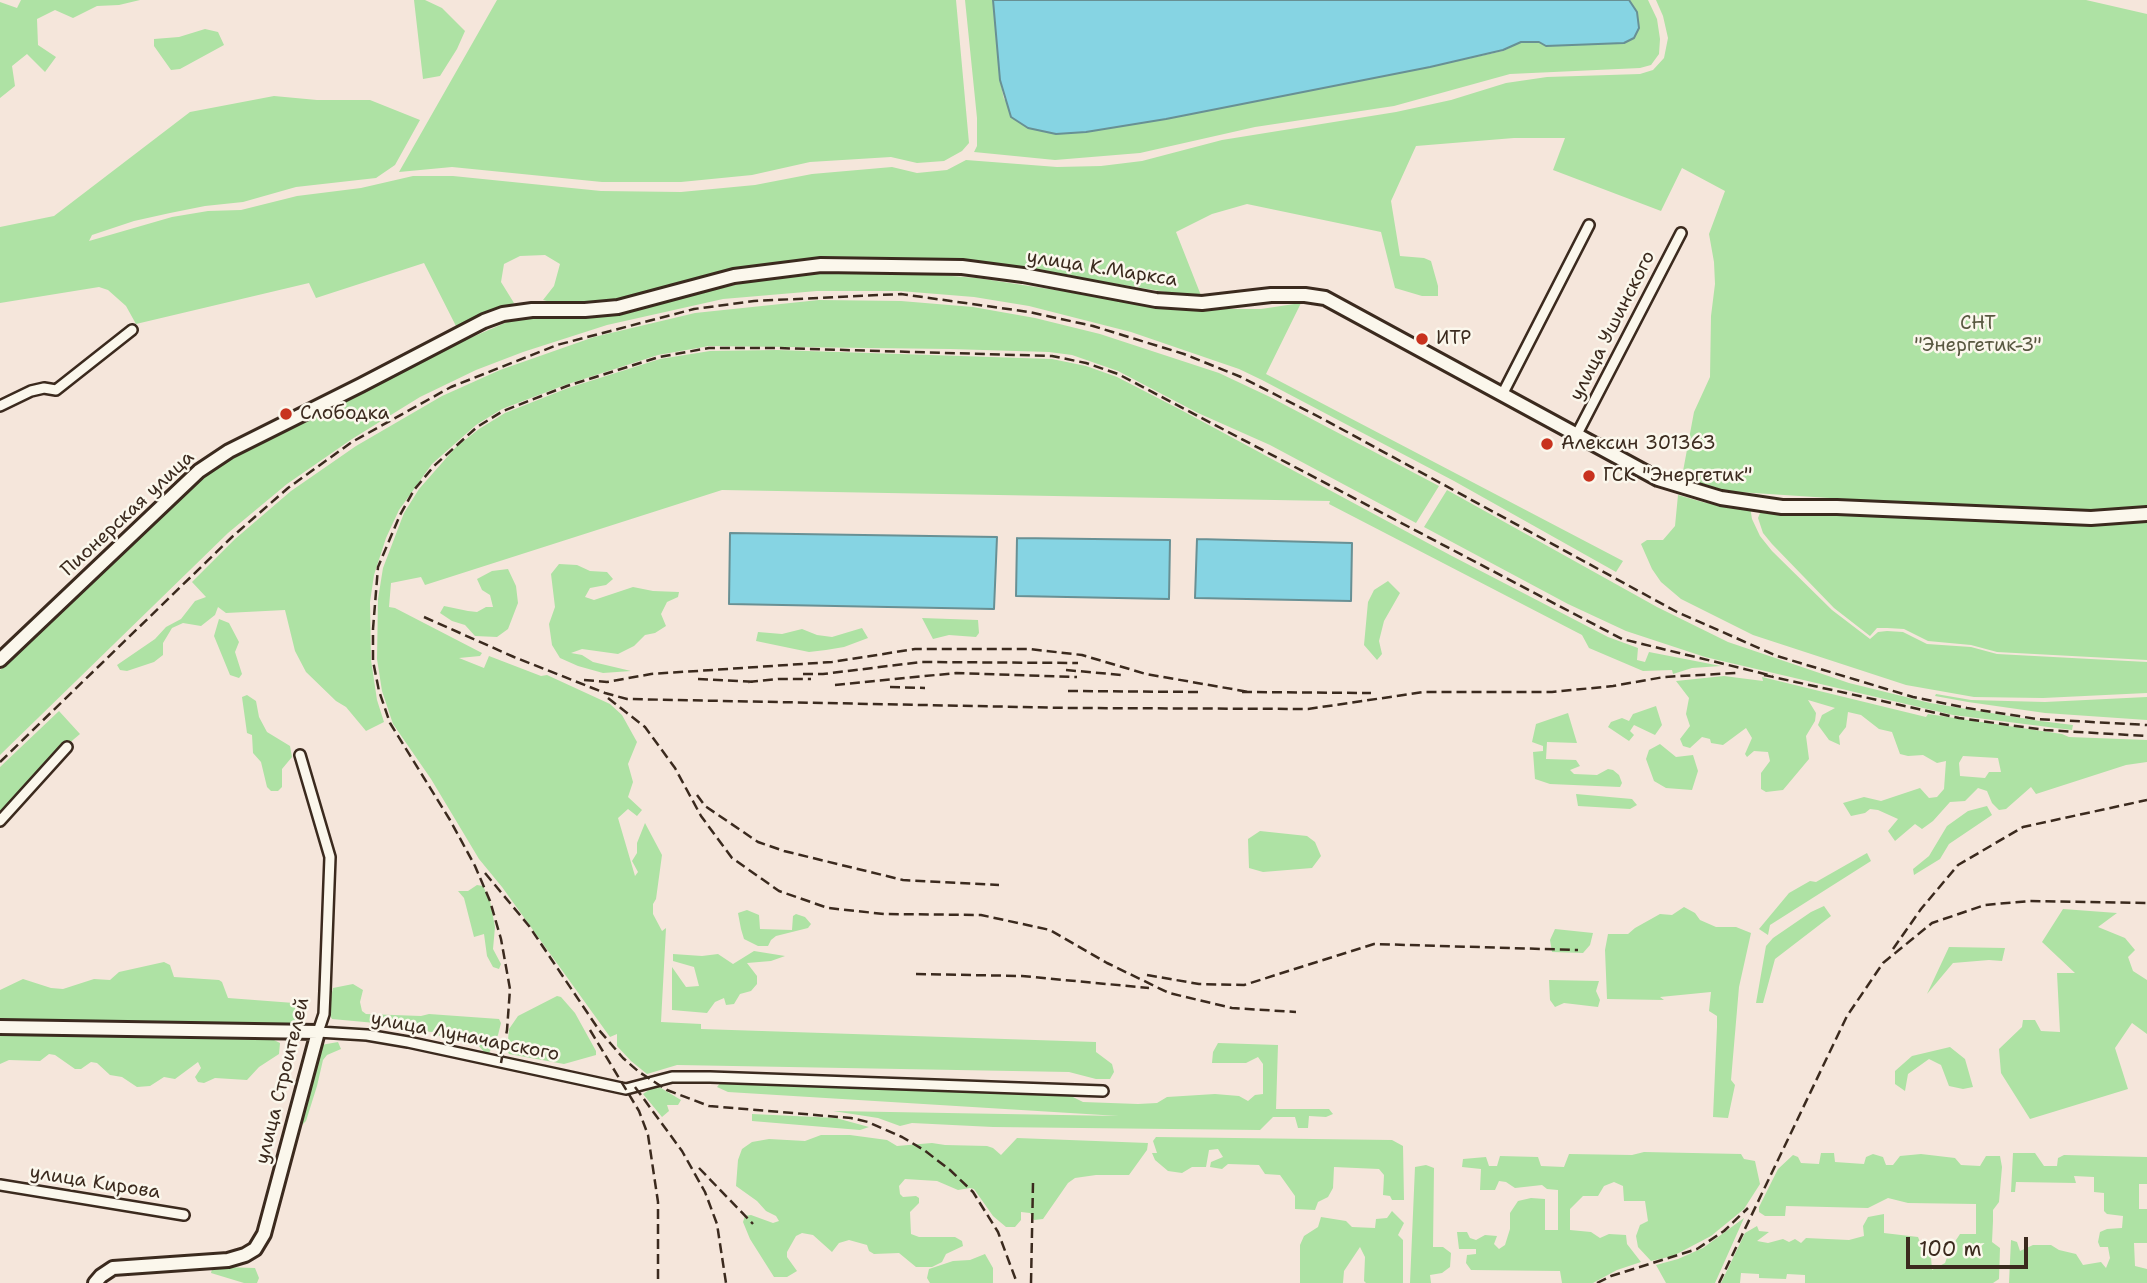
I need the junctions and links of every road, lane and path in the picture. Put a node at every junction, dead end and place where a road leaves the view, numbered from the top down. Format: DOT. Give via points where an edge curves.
graph roads {
  1 [pos="1589,225"];
  2 [pos="1681,233"];
  3 [pos="484,321"];
  4 [pos="132,330"];
  5 [pos="1503,393"];
  6 [pos="0,407"];
  7 [pos="1577,435"];
  8 [pos="2147,514"];
  9 [pos="0,660"];
  10 [pos="67,747"];
  11 [pos="300,755"];
  12 [pos="0,821"];
  13 [pos="0,1027"];
  14 [pos="318,1032"];
  15 [pos="1103,1091"];
  16 [pos="0,1185"];
  17 [pos="184,1215"];
  18 [pos="95,1283"];
  1 -- 5 [label="street"];
  2 -- 7 [label="street, улица Ушинского"];
  3 -- 5 [label="main road, улица К.Маркса" via="503,313 618,307 734,276 821,265 962,267 1156,300 1202,303 1271,295 1325,298"];
  3 -- 9 [label="main road, Пионерская улица" via="229,451 199,471"];
  4 -- 6 [label="street" via="56,390 31,391"];
  5 -- 7 [label="main road, улица К.Маркса"];
  7 -- 8 [label="main road, улица К.Маркса" via="1658,479 1721,499 1782,508 2091,518"];
  10 -- 12 [label="street"];
  11 -- 14 [label="street, улица Строителей" via="330,857 326,991"];
  13 -- 14 [label="main road, улица Луначарского"];
  14 -- 15 [label="street, улица Луначарского" via="408,1042 626,1089 685,1077"];
  14 -- 18 [label="main road, улица Строителей" via="264,1234 255,1249 228,1260 113,1268"];
  16 -- 17 [label="street, улица Кирова"];
}
